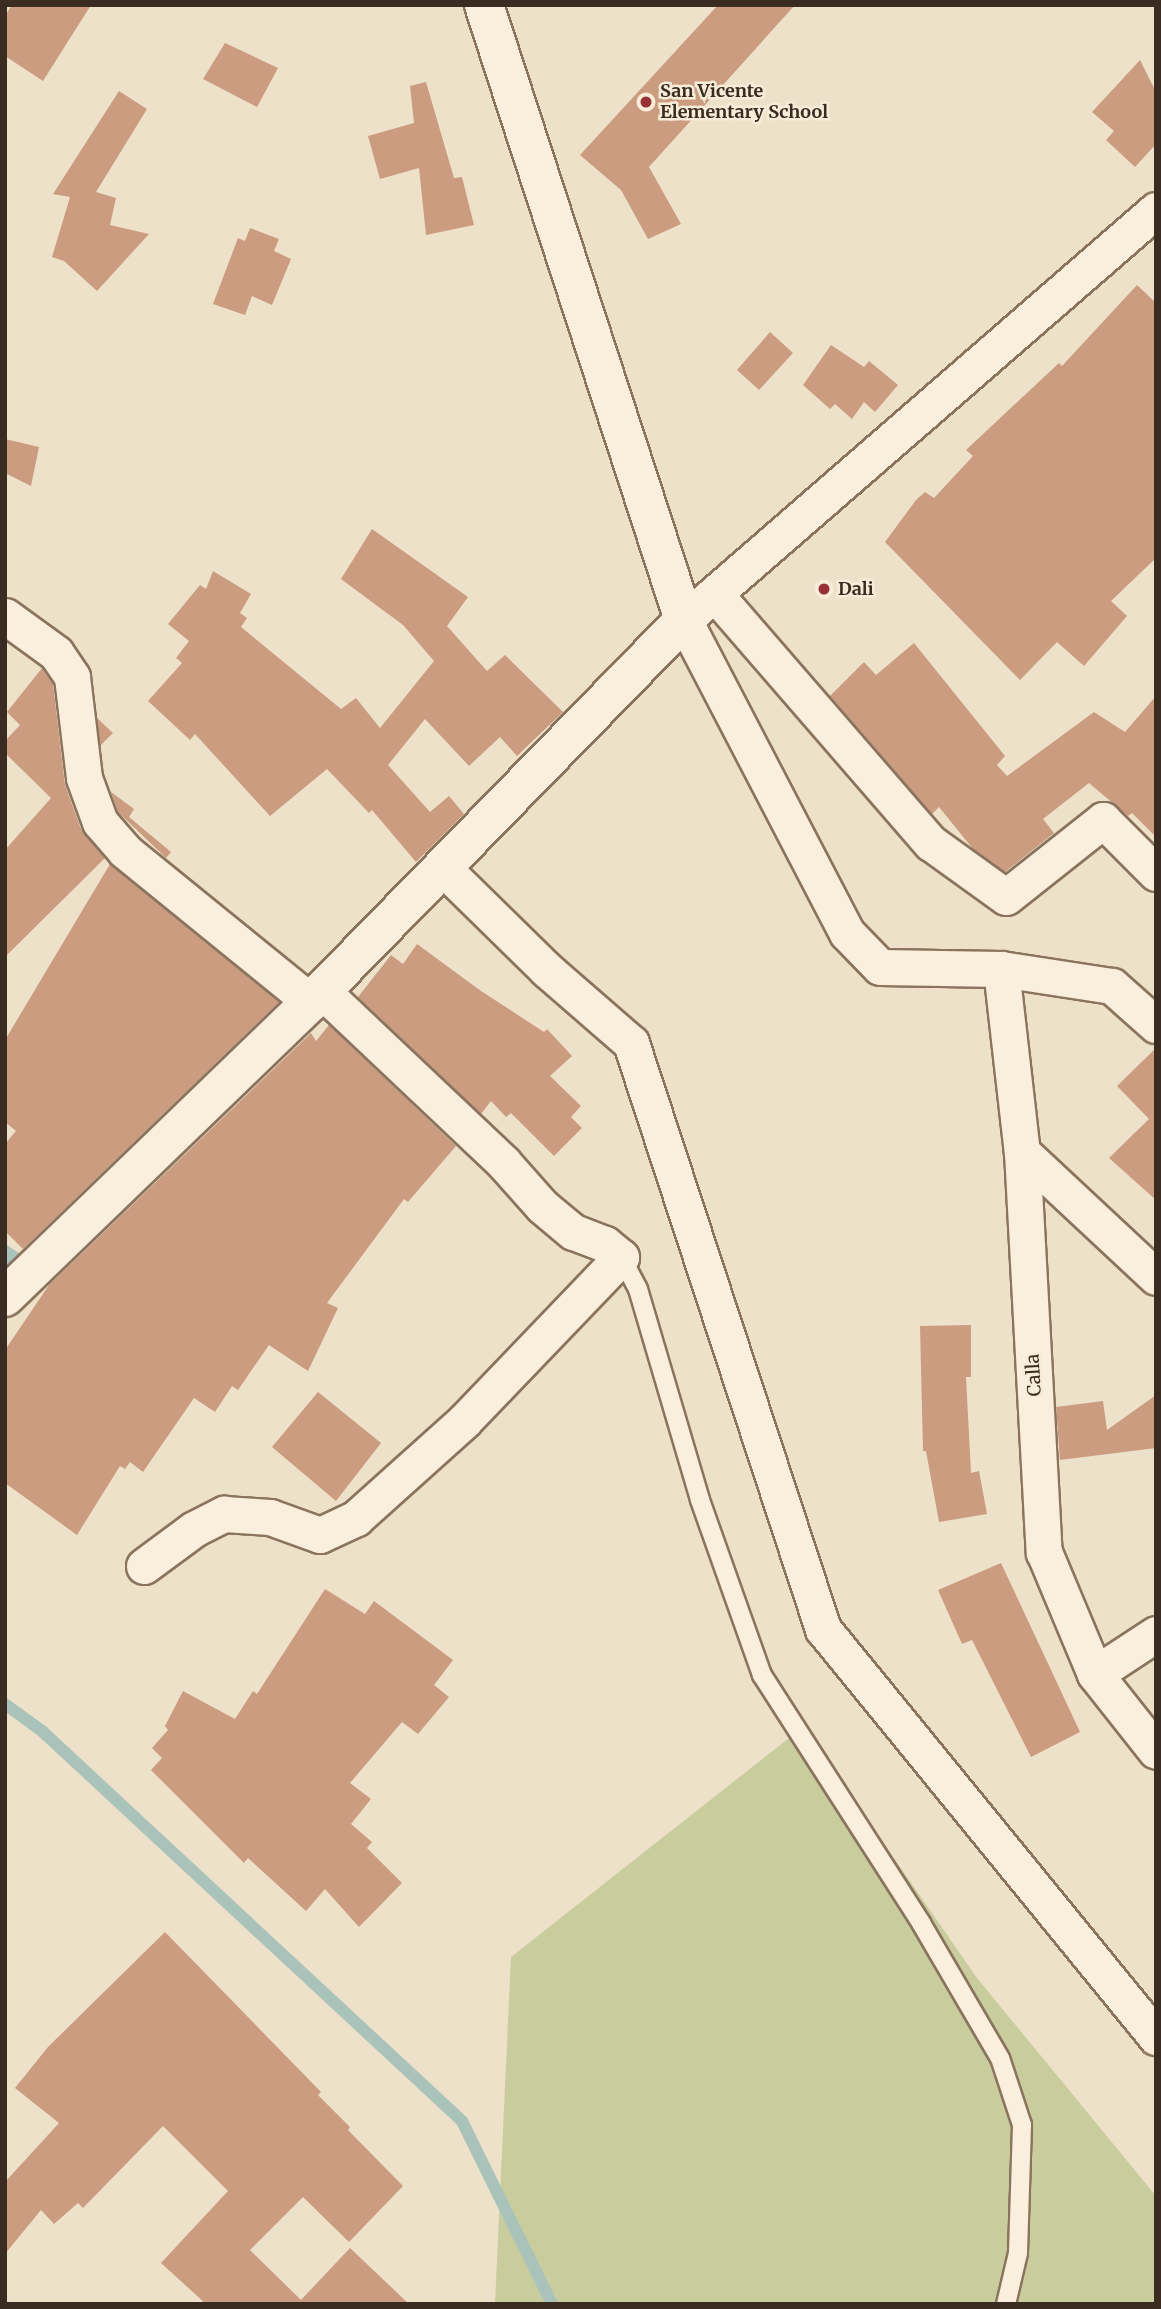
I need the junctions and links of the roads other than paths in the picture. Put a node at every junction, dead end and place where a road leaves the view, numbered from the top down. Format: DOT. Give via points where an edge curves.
graph roads {
  1 [pos="484,5"];
  2 [pos="1156,210"];
  3 [pos="715,594"];
  4 [pos="5,617"];
  5 [pos="684,620"];
  6 [pos="443,868"];
  7 [pos="1156,873"];
  8 [pos="1001,969"];
  9 [pos="316,996"];
  10 [pos="1156,1025"];
  11 [pos="1022,1152"];
  12 [pos="621,1256"];
  13 [pos="1156,1277"];
  14 [pos="5,1297"];
  15 [pos="144,1566"];
  16 [pos="1156,1633"];
  17 [pos="1095,1674"];
  18 [pos="1156,1751"];
  19 [pos="1156,2037"];
  20 [pos="1006,2304"];
  1 -- 5 [label="street"];
  2 -- 3 [label="street"];
  3 -- 5 [label="street"];
  3 -- 7 [label="street" via="931,843 1006,897 1104,820"];
  4 -- 9 [label="street" via="56,653 72,677 84,778 100,822 125,851"];
  5 -- 6 [label="street"];
  5 -- 8 [label="street" via="847,933 880,967"];
  6 -- 9 [label="street"];
  6 -- 19 [label="street" via="631,1043 823,1629"];
  8 -- 10 [label="street" via="1112,986"];
  8 -- 11 [label="street, Calla"];
  9 -- 12 [label="street" via="503,1162 542,1206 573,1232 606,1244"];
  9 -- 14 [label="street"];
  11 -- 13 [label="street"];
  11 -- 17 [label="street, Calla" via="1044,1552"];
  12 -- 15 [label="street" via="464,1421 356,1518 320,1535 270,1517 224,1514 194,1529"];
  12 -- 20 [label="lane" via="638,1289 700,1500 762,1675 921,1923 1000,2058 1021,2125 1018,2253"];
  16 -- 17 [label="street"];
  17 -- 18 [label="street, Calla"];
}
